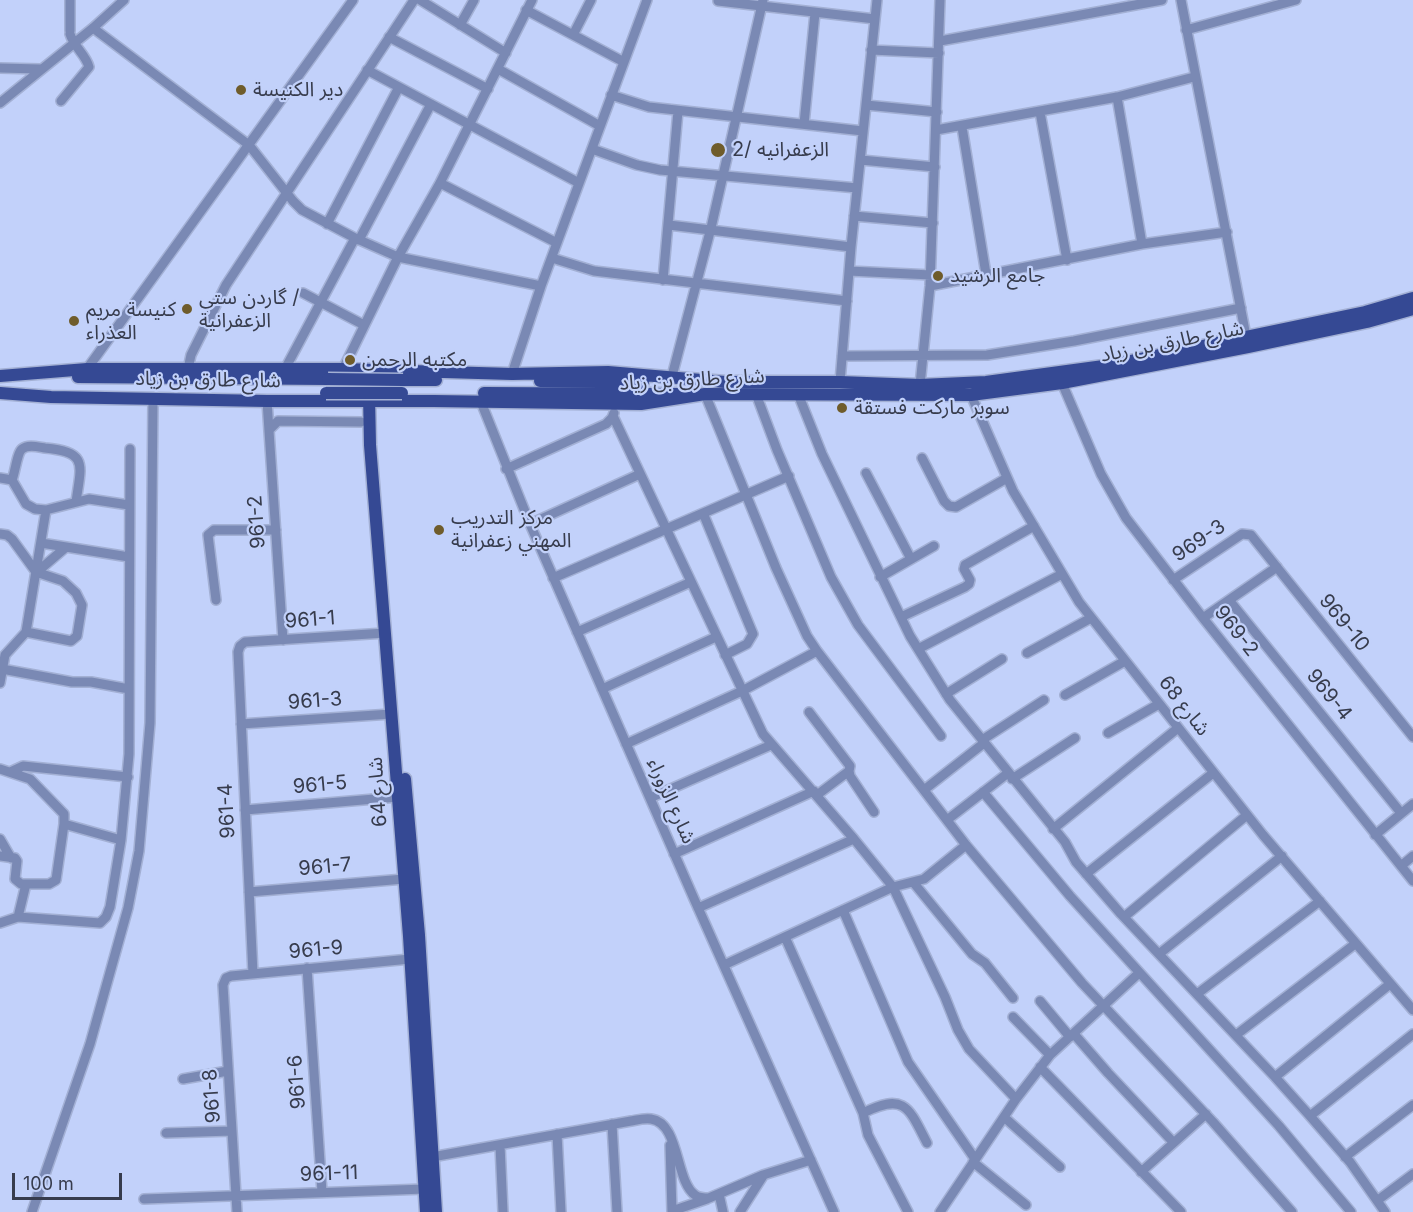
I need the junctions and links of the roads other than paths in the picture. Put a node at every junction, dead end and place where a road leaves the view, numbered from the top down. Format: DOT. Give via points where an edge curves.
graph roads {
  1 [pos="70,0"];
  2 [pos="124,0"];
  3 [pos="353,0"];
  4 [pos="414,0"];
  5 [pos="420,0"];
  6 [pos="474,0"];
  7 [pos="531,0"];
  8 [pos="591,0"];
  9 [pos="646,0"];
  10 [pos="877,0"];
  11 [pos="940,0"];
  12 [pos="1162,0"];
  13 [pos="1181,0"];
  14 [pos="1296,0"];
  15 [pos="718,1"];
  16 [pos="737,1"];
  17 [pos="763,3"];
  18 [pos="526,10"];
  19 [pos="815,13"];
  20 [pos="875,19"];
  21 [pos="460,25"];
  22 [pos="93,28"];
  23 [pos="1186,30"];
  24 [pos="573,35"];
  25 [pos="72,36"];
  26 [pos="389,37"];
  27 [pos="940,41"];
  28 [pos="872,50"];
  29 [pos="506,53"];
  30 [pos="939,53"];
  31 [pos="624,62"];
  32 [pos="0,68"];
  33 [pos="40,69"];
  34 [pos="498,69"];
  35 [pos="368,70"];
  36 [pos="1194,77"];
  37 [pos="399,87"];
  38 [pos="488,89"];
  39 [pos="611,95"];
  40 [pos="1117,97"];
  41 [pos="61,101"];
  42 [pos="0,103"];
  43 [pos="431,104"];
  44 [pos="866,105"];
  45 [pos="678,111"];
  46 [pos="937,112"];
  47 [pos="1040,112"];
  48 [pos="735,117"];
  49 [pos="470,124"];
  50 [pos="804,124"];
  51 [pos="600,126"];
  52 [pos="962,127"];
  53 [pos="936,130"];
  54 [pos="863,131"];
  55 [pos="249,145"];
  56 [pos="592,149"];
  57 [pos="861,160"];
  58 [pos="935,167"];
  59 [pos="674,171"];
  60 [pos="722,175"];
  61 [pos="440,183"];
  62 [pos="579,183"];
  63 [pos="857,188"];
  64 [pos="287,192"];
  65 [pos="854,216"];
  66 [pos="933,223"];
  67 [pos="327,224"];
  68 [pos="669,225"];
  69 [pos="711,228"];
  70 [pos="1227,232"];
  71 [pos="357,239"];
  72 [pos="557,243"];
  73 [pos="1142,244"];
  74 [pos="851,247"];
  75 [pos="398,257"];
  76 [pos="552,258"];
  77 [pos="1067,260"];
  78 [pos="849,271"];
  79 [pos="986,274"];
  80 [pos="931,275"];
  81 [pos="663,280"];
  82 [pos="695,284"];
  83 [pos="542,286"];
  84 [pos="930,286"];
  85 [pos="303,293"];
  86 [pos="1413,298"];
  87 [pos="847,301"];
  88 [pos="320,303"];
  89 [pos="1241,308"];
  90 [pos="1413,309"];
  91 [pos="364,325"];
  92 [pos="1246,336"];
  93 [pos="842,356"];
  94 [pos="923,356"];
  95 [pos="87,369"];
  96 [pos="188,369"];
  97 [pos="285,369"];
  98 [pos="343,369"];
  99 [pos="373,370"];
  100 [pos="512,374"];
  101 [pos="4,376"];
  102 [pos="672,376"];
  103 [pos="725,382"];
  104 [pos="840,382"];
  105 [pos="1062,383"];
  106 [pos="920,385"];
  107 [pos="0,392"];
  108 [pos="705,394"];
  109 [pos="756,394"];
  110 [pos="798,394"];
  111 [pos="971,395"];
  112 [pos="153,398"];
  113 [pos="302,400"];
  114 [pos="267,401"];
  115 [pos="373,401"];
  116 [pos="481,402"];
  117 [pos="615,410"];
  118 [pos="295,420"];
  119 [pos="361,422"];
  120 [pos="269,429"];
  121 [pos="130,449"];
  122 [pos="922,458"];
  123 [pos="507,469"];
  124 [pos="866,473"];
  125 [pos="640,474"];
  126 [pos="789,476"];
  127 [pos="0,478"];
  128 [pos="1007,478"];
  129 [pos="12,480"];
  130 [pos="746,495"];
  131 [pos="76,502"];
  132 [pos="129,505"];
  133 [pos="46,510"];
  134 [pos="703,513"];
  135 [pos="530,524"];
  136 [pos="1034,526"];
  137 [pos="665,529"];
  138 [pos="276,530"];
  139 [pos="0,534"];
  140 [pos="1246,534"];
  141 [pos="41,543"];
  142 [pos="934,546"];
  143 [pos="65,548"];
  144 [pos="129,557"];
  145 [pos="911,559"];
  146 [pos="1277,567"];
  147 [pos="37,572"];
  148 [pos="1062,574"];
  149 [pos="880,577"];
  150 [pos="553,578"];
  151 [pos="1173,580"];
  152 [pos="691,582"];
  153 [pos="216,600"];
  154 [pos="1229,600"];
  155 [pos="901,617"];
  156 [pos="1090,618"];
  157 [pos="1203,618"];
  158 [pos="26,632"];
  159 [pos="577,632"];
  160 [pos="385,633"];
  161 [pos="716,637"];
  162 [pos="284,640"];
  163 [pos="240,646"];
  164 [pos="918,649"];
  165 [pos="817,651"];
  166 [pos="1027,653"];
  167 [pos="2,654"];
  168 [pos="725,655"];
  169 [pos="1002,659"];
  170 [pos="1125,661"];
  171 [pos="2,669"];
  172 [pos="0,683"];
  173 [pos="129,689"];
  174 [pos="602,690"];
  175 [pos="742,691"];
  176 [pos="946,694"];
  177 [pos="1065,695"];
  178 [pos="1044,700"];
  179 [pos="1159,704"];
  180 [pos="809,712"];
  181 [pos="391,714"];
  182 [pos="241,724"];
  183 [pos="1178,728"];
  184 [pos="1108,733"];
  185 [pos="941,736"];
  186 [pos="1413,737"];
  187 [pos="1075,738"];
  188 [pos="983,742"];
  189 [pos="626,744"];
  190 [pos="771,745"];
  191 [pos="0,769"];
  192 [pos="849,771"];
  193 [pos="10,772"];
  194 [pos="1213,772"];
  195 [pos="1010,776"];
  196 [pos="128,777"];
  197 [pos="924,790"];
  198 [pos="983,792"];
  199 [pos="815,793"];
  200 [pos="398,797"];
  201 [pos="650,798"];
  202 [pos="1413,804"];
  203 [pos="245,810"];
  204 [pos="874,812"];
  205 [pos="1401,813"];
  206 [pos="1247,815"];
  207 [pos="947,820"];
  208 [pos="64,824"];
  209 [pos="1053,829"];
  210 [pos="1375,835"];
  211 [pos="854,838"];
  212 [pos="0,839"];
  213 [pos="121,840"];
  214 [pos="966,845"];
  215 [pos="674,854"];
  216 [pos="0,856"];
  217 [pos="1282,856"];
  218 [pos="1413,856"];
  219 [pos="11,858"];
  220 [pos="1401,866"];
  221 [pos="1086,874"];
  222 [pos="404,879"];
  223 [pos="1413,881"];
  224 [pos="913,882"];
  225 [pos="26,884"];
  226 [pos="893,887"];
  227 [pos="249,892"];
  228 [pos="1320,901"];
  229 [pos="698,908"];
  230 [pos="843,910"];
  231 [pos="18,917"];
  232 [pos="1124,917"];
  233 [pos="0,923"];
  234 [pos="785,937"];
  235 [pos="1355,944"];
  236 [pos="1159,954"];
  237 [pos="410,959"];
  238 [pos="724,965"];
  239 [pos="307,968"];
  240 [pos="1139,973"];
  241 [pos="253,974"];
  242 [pos="226,978"];
  243 [pos="1390,984"];
  244 [pos="1197,994"];
  245 [pos="1013,998"];
  246 [pos="1040,1001"];
  247 [pos="1104,1006"];
  248 [pos="1413,1010"];
  249 [pos="1013,1017"];
  250 [pos="1413,1034"];
  251 [pos="1072,1035"];
  252 [pos="1236,1035"];
  253 [pos="1050,1055"];
  254 [pos="1040,1067"];
  255 [pos="228,1071"];
  256 [pos="1275,1077"];
  257 [pos="183,1079"];
  258 [pos="1016,1099"];
  259 [pos="1413,1105"];
  260 [pos="863,1113"];
  261 [pos="1206,1114"];
  262 [pos="1310,1116"];
  263 [pos="1004,1117"];
  264 [pos="612,1124"];
  265 [pos="232,1131"];
  266 [pos="166,1133"];
  267 [pos="557,1134"];
  268 [pos="669,1136"];
  269 [pos="1173,1142"];
  270 [pos="927,1143"];
  271 [pos="500,1145"];
  272 [pos="432,1157"];
  273 [pos="1346,1157"];
  274 [pos="811,1161"];
  275 [pos="974,1161"];
  276 [pos="1060,1167"];
  277 [pos="1141,1172"];
  278 [pos="1413,1174"];
  279 [pos="763,1175"];
  280 [pos="424,1189"];
  281 [pos="322,1192"];
  282 [pos="236,1196"];
  283 [pos="714,1196"];
  284 [pos="144,1199"];
  285 [pos="1377,1200"];
  286 [pos="1026,1205"];
  287 [pos="672,1211"];
  288 [pos="32,1212"];
  289 [pos="237,1212"];
  290 [pos="426,1212"];
  291 [pos="436,1212"];
  292 [pos="503,1212"];
  293 [pos="561,1212"];
  294 [pos="617,1212"];
  295 [pos="723,1212"];
  296 [pos="740,1212"];
  297 [pos="834,1212"];
  298 [pos="908,1212"];
  299 [pos="940,1212"];
  300 [pos="1181,1212"];
  301 [pos="1292,1212"];
  302 [pos="1351,1212"];
  303 [pos="1385,1212"];
  1 -- 25 [label="street"];
  2 -- 22 [label="street"];
  3 -- 55 [label="street"];
  4 -- 26 [label="street"];
  5 -- 21 [label="street"];
  6 -- 21 [label="street"];
  7 -- 18 [label="street"];
  8 -- 24 [label="street"];
  9 -- 31 [label="street"];
  10 -- 20 [label="street"];
  11 -- 27 [label="street"];
  12 -- 27 [label="street"];
  13 -- 23 [label="street"];
  14 -- 23 [label="street"];
  15 -- 16 [label="street"];
  16 -- 17 [label="street"];
  17 -- 19 [label="street"];
  17 -- 48 [label="street"];
  18 -- 24 [label="street"];
  18 -- 29 [label="street"];
  19 -- 20 [label="street"];
  19 -- 50 [label="street"];
  20 -- 28 [label="street"];
  21 -- 29 [label="street"];
  22 -- 25 [label="street"];
  22 -- 55 [label="street"];
  23 -- 36 [label="street"];
  24 -- 31 [label="street"];
  25 -- 33 [label="street"];
  25 -- 41 [label="street" via="89,67"];
  26 -- 35 [label="street"];
  26 -- 38 [label="street"];
  27 -- 30 [label="street"];
  28 -- 30 [label="street"];
  28 -- 44 [label="street"];
  29 -- 34 [label="street"];
  30 -- 46 [label="street"];
  31 -- 39 [label="street"];
  32 -- 33 [label="street"];
  33 -- 42 [label="street"];
  34 -- 38 [label="street"];
  34 -- 51 [label="street"];
  35 -- 37 [label="street"];
  35 -- 64 [label="street"];
  36 -- 40 [label="street"];
  36 -- 70 [label="street"];
  37 -- 43 [label="street"];
  37 -- 67 [label="street"];
  38 -- 49 [label="street"];
  39 -- 45 [label="street"];
  39 -- 51 [label="street"];
  40 -- 47 [label="street"];
  40 -- 73 [label="street"];
  43 -- 49 [label="street"];
  43 -- 71 [label="street"];
  44 -- 46 [label="street"];
  44 -- 54 [label="street"];
  45 -- 48 [label="street"];
  45 -- 59 [label="street"];
  46 -- 53 [label="street"];
  47 -- 52 [label="street"];
  47 -- 77 [label="street"];
  48 -- 50 [label="street"];
  48 -- 60 [label="street"];
  49 -- 61 [label="street"];
  49 -- 62 [label="street"];
  50 -- 54 [label="street"];
  51 -- 56 [label="street"];
  52 -- 53 [label="street"];
  52 -- 79 [label="street"];
  53 -- 58 [label="street"];
  54 -- 57 [label="street"];
  55 -- 64 [label="street"];
  55 -- 95 [label="street"];
  56 -- 59 [label="street" via="637,165"];
  56 -- 62 [label="street"];
  57 -- 58 [label="street"];
  57 -- 63 [label="street"];
  58 -- 66 [label="street"];
  59 -- 60 [label="street"];
  59 -- 68 [label="street"];
  60 -- 63 [label="street"];
  60 -- 69 [label="street"];
  61 -- 72 [label="street"];
  61 -- 75 [label="street"];
  62 -- 72 [label="street"];
  63 -- 65 [label="street"];
  64 -- 67 [label="street" via="302,210"];
  64 -- 96 [label="street" via="226,285 190,355"];
  65 -- 66 [label="street"];
  65 -- 74 [label="street"];
  66 -- 80 [label="street"];
  67 -- 71 [label="street"];
  68 -- 69 [label="street"];
  68 -- 81 [label="street"];
  69 -- 74 [label="street"];
  69 -- 82 [label="street"];
  70 -- 73 [label="street"];
  70 -- 89 [label="street"];
  71 -- 75 [label="street"];
  71 -- 88 [label="street"];
  72 -- 76 [label="street"];
  73 -- 77 [label="street"];
  74 -- 78 [label="street"];
  75 -- 83 [label="street"];
  75 -- 91 [label="street"];
  76 -- 81 [label="street" via="594,271"];
  76 -- 83 [label="street"];
  77 -- 79 [label="street"];
  78 -- 80 [label="street"];
  78 -- 87 [label="street"];
  79 -- 84 [label="street"];
  80 -- 84 [label="street"];
  81 -- 82 [label="street"];
  82 -- 87 [label="street"];
  82 -- 102 [label="street"];
  83 -- 100 [label="street"];
  84 -- 94 [label="street"];
  85 -- 88 [label="street"];
  86 -- 92 [label="main road, شارع طارق بن زياد" via="1365,312"];
  87 -- 93 [label="street"];
  88 -- 91 [label="street"];
  88 -- 97 [label="street"];
  89 -- 92 [label="street"];
  89 -- 94 [label="street" via="987,355"];
  90 -- 105 [label="main road, شارع طارق بن زياد" via="1367,322"];
  91 -- 98 [label="street"];
  92 -- 106 [label="main road, شارع طارق بن زياد" via="1034,377"];
  93 -- 94 [label="street"];
  93 -- 104 [label="street"];
  94 -- 106 [label="street"];
  95 -- 96 [label="main road, شارع طارق بن زياد"];
  95 -- 101 [label="main road, شارع طارق بن زياد"];
  96 -- 97 [label="main road, شارع طارق بن زياد"];
  97 -- 98 [label="main road, شارع طارق بن زياد"];
  98 -- 99 [label="main road, شارع طارق بن زياد"];
  99 -- 100 [label="main road, شارع طارق بن زياد"];
  99 -- 115 [label="main road, شارع 64"];
  100 -- 102 [label="main road, شارع طارق بن زياد"];
  101 -- 103 [label="main road, bridge"];
  102 -- 103 [label="main road, شارع طارق بن زياد"];
  103 -- 104 [label="main road, شارع طارق بن زياد"];
  104 -- 106 [label="main road, شارع طارق بن زياد"];
  105 -- 111 [label="main road, شارع طارق بن زياد"];
  105 -- 151 [label="street, 969-2" via="1121,510"];
  107 -- 108 [label="main road, bridge"];
  107 -- 112 [label="main road, شارع طارق بن زياد"];
  108 -- 109 [label="main road, شارع طارق بن زياد"];
  108 -- 117 [label="main road, شارع طارق بن زياد"];
  108 -- 130 [label="street"];
  109 -- 110 [label="main road, شارع طارق بن زياد"];
  109 -- 126 [label="street"];
  110 -- 111 [label="main road, شارع طارق بن زياد"];
  110 -- 149 [label="street"];
  111 -- 128 [label="street, شارع 68"];
  112 -- 114 [label="main road, شارع طارق بن زياد"];
  112 -- 288 [label="street" via="150,723 139,850 128,908 90,1044"];
  113 -- 114 [label="main road, شارع طارق بن زياد"];
  113 -- 115 [label="main road, شارع طارق بن زياد"];
  113 -- 118 [label="street" via="300,418"];
  114 -- 120 [label="street, 961-2"];
  115 -- 116 [label="main road, شارع طارق بن زياد"];
  115 -- 160 [label="main road, شارع 64" via="370,445"];
  115 -- 272 [label="main road, شارع 64" via="419,935"];
  116 -- 117 [label="main road, شارع طارق بن زياد"];
  116 -- 123 [label="street, شارع الزوراء"];
  117 -- 123 [label="street" via="606,424"];
  117 -- 125 [label="street"];
  118 -- 119 [label="street"];
  118 -- 120 [label="street" via="278,422"];
  120 -- 138 [label="street, 961-2"];
  121 -- 132 [label="street"];
  122 -- 128 [label="street" via="949,506 956,507"];
  123 -- 135 [label="street, شارع الزوراء"];
  124 -- 145 [label="street"];
  125 -- 135 [label="street"];
  125 -- 137 [label="street"];
  126 -- 130 [label="street"];
  126 -- 185 [label="street" via="831,577 858,625"];
  127 -- 129 [label="street"];
  128 -- 136 [label="street, شارع 68"];
  129 -- 131 [label="street" via="24,448 72,452 81,471"];
  129 -- 133 [label="street" via="30,507"];
  130 -- 134 [label="street"];
  130 -- 165 [label="street"];
  131 -- 132 [label="street" via="89,499"];
  131 -- 133 [label="street"];
  132 -- 144 [label="street"];
  133 -- 141 [label="street"];
  134 -- 137 [label="street"];
  134 -- 168 [label="street" via="753,634 747,644"];
  135 -- 150 [label="street, شارع الزوراء"];
  136 -- 148 [label="street, شارع 68"];
  136 -- 155 [label="street" via="965,565 970,580 965,587"];
  137 -- 150 [label="street"];
  137 -- 152 [label="street"];
  138 -- 153 [label="street" via="210,532"];
  138 -- 162 [label="street, 961-2"];
  139 -- 147 [label="street" via="12,539"];
  140 -- 146 [label="street, 969-10"];
  140 -- 151 [label="street, 969-3"];
  141 -- 143 [label="street"];
  141 -- 147 [label="street"];
  142 -- 145 [label="street"];
  143 -- 144 [label="street"];
  143 -- 147 [label="street"];
  144 -- 173 [label="street"];
  145 -- 149 [label="street"];
  146 -- 154 [label="street"];
  146 -- 186 [label="street, 969-10"];
  147 -- 158 [label="street"];
  147 -- 158 [label="street" via="63,581 76,593 82,605 77,636 71,641"];
  148 -- 156 [label="street, شارع 68"];
  148 -- 164 [label="street"];
  149 -- 155 [label="street"];
  150 -- 159 [label="street, شارع الزوراء"];
  151 -- 157 [label="street, 969-2"];
  152 -- 159 [label="street"];
  152 -- 161 [label="street"];
  154 -- 157 [label="street"];
  154 -- 205 [label="street, 969-4"];
  155 -- 164 [label="street"];
  156 -- 166 [label="street"];
  156 -- 170 [label="street, شارع 68"];
  157 -- 210 [label="street, 969-2"];
  158 -- 167 [label="street"];
  159 -- 174 [label="street, شارع الزوراء"];
  160 -- 162 [label="street, 961-1"];
  160 -- 181 [label="main road, شارع 64"];
  161 -- 168 [label="street"];
  161 -- 174 [label="street"];
  162 -- 163 [label="street, 961-1" via="245,642"];
  163 -- 182 [label="street, 961-4"];
  164 -- 176 [label="street"];
  165 -- 175 [label="street"];
  165 -- 197 [label="street"];
  167 -- 171 [label="street"];
  168 -- 175 [label="street"];
  169 -- 176 [label="street"];
  170 -- 177 [label="street"];
  170 -- 179 [label="street, شارع 68"];
  171 -- 172 [label="street"];
  171 -- 173 [label="street"];
  173 -- 196 [label="street"];
  174 -- 189 [label="street, شارع الزوراء"];
  175 -- 189 [label="street"];
  175 -- 190 [label="street"];
  176 -- 188 [label="street"];
  178 -- 188 [label="street"];
  179 -- 183 [label="street, شارع 68"];
  179 -- 184 [label="street"];
  180 -- 192 [label="street" via="850,766"];
  181 -- 182 [label="street, 961-3"];
  181 -- 200 [label="main road, شارع 64"];
  182 -- 203 [label="street, 961-4"];
  183 -- 194 [label="street, شارع 68"];
  183 -- 209 [label="street"];
  187 -- 195 [label="street"];
  188 -- 195 [label="street"];
  188 -- 197 [label="street"];
  189 -- 201 [label="street, شارع الزوراء"];
  190 -- 199 [label="street"];
  190 -- 201 [label="street"];
  191 -- 193 [label="street"];
  192 -- 199 [label="street"];
  192 -- 204 [label="street"];
  193 -- 196 [label="street" via="23,766"];
  193 -- 208 [label="street" via="30,779 64,814"];
  194 -- 206 [label="street, شارع 68"];
  194 -- 221 [label="street"];
  195 -- 198 [label="street"];
  195 -- 209 [label="street"];
  196 -- 213 [label="street"];
  197 -- 207 [label="street"];
  198 -- 207 [label="street"];
  198 -- 240 [label="street"];
  199 -- 211 [label="street"];
  199 -- 215 [label="street"];
  200 -- 203 [label="street, 961-5"];
  200 -- 222 [label="main road, شارع 64"];
  201 -- 215 [label="street, شارع الزوراء"];
  202 -- 205 [label="street"];
  203 -- 227 [label="street, 961-4"];
  205 -- 210 [label="street"];
  206 -- 217 [label="street, شارع 68"];
  206 -- 232 [label="street"];
  207 -- 214 [label="street"];
  208 -- 213 [label="street"];
  208 -- 225 [label="street" via="56,880 49,884"];
  209 -- 221 [label="street"];
  210 -- 220 [label="street, 969-2"];
  211 -- 226 [label="street"];
  211 -- 229 [label="street"];
  212 -- 219 [label="street"];
  213 -- 231 [label="street" via="110,907 100,923"];
  214 -- 224 [label="street" via="924,879"];
  214 -- 247 [label="street"];
  215 -- 229 [label="street, شارع الزوراء"];
  216 -- 219 [label="street"];
  217 -- 228 [label="street, شارع 68"];
  217 -- 236 [label="street"];
  218 -- 220 [label="street"];
  219 -- 225 [label="street" via="17,861 17,881"];
  220 -- 223 [label="street, 969-2"];
  221 -- 232 [label="street"];
  222 -- 227 [label="street, 961-7"];
  222 -- 237 [label="main road, شارع 64"];
  224 -- 226 [label="street"];
  224 -- 245 [label="street"];
  225 -- 231 [label="street"];
  226 -- 230 [label="street"];
  226 -- 258 [label="street" via="969,1049"];
  227 -- 241 [label="street, 961-4"];
  228 -- 235 [label="street, شارع 68"];
  228 -- 244 [label="street"];
  229 -- 238 [label="street, شارع الزوراء"];
  230 -- 234 [label="street"];
  230 -- 275 [label="street" via="903,1053"];
  231 -- 233 [label="street"];
  232 -- 236 [label="street"];
  234 -- 238 [label="street"];
  234 -- 260 [label="street"];
  235 -- 243 [label="street, شارع 68"];
  235 -- 252 [label="street"];
  236 -- 244 [label="street"];
  237 -- 239 [label="street, 961-9"];
  237 -- 280 [label="main road, شارع 64"];
  238 -- 274 [label="street, شارع الزوراء"];
  239 -- 241 [label="street, 961-9"];
  239 -- 281 [label="street, 961-6"];
  240 -- 247 [label="street"];
  240 -- 302 [label="street" via="1279,1126"];
  241 -- 242 [label="street, 961-9"];
  242 -- 255 [label="street, 961-8" via="223,985"];
  243 -- 248 [label="street, شارع 68"];
  243 -- 256 [label="street"];
  244 -- 252 [label="street"];
  246 -- 251 [label="street"];
  247 -- 251 [label="street"];
  247 -- 261 [label="street"];
  249 -- 253 [label="street"];
  250 -- 262 [label="street"];
  251 -- 253 [label="street"];
  251 -- 269 [label="street"];
  252 -- 256 [label="street"];
  253 -- 254 [label="street"];
  254 -- 258 [label="street"];
  254 -- 277 [label="street"];
  255 -- 257 [label="street"];
  255 -- 265 [label="street, 961-8"];
  256 -- 262 [label="street"];
  258 -- 263 [label="street"];
  259 -- 273 [label="street"];
  260 -- 270 [label="street" via="874,1107 902,1106 910,1110"];
  260 -- 298 [label="street" via="868,1135"];
  261 -- 269 [label="street"];
  261 -- 301 [label="street"];
  262 -- 273 [label="street"];
  263 -- 275 [label="street"];
  263 -- 276 [label="street"];
  264 -- 267 [label="street"];
  264 -- 268 [label="street" via="651,1119"];
  264 -- 294 [label="street"];
  265 -- 266 [label="street"];
  265 -- 282 [label="street, 961-8"];
  267 -- 271 [label="street"];
  267 -- 293 [label="street"];
  268 -- 283 [label="street" via="692,1191 696,1196"];
  268 -- 287 [label="street"];
  269 -- 277 [label="street"];
  271 -- 272 [label="street"];
  271 -- 292 [label="street"];
  272 -- 291 [label="main road, شارع 64"];
  273 -- 285 [label="street"];
  274 -- 279 [label="street"];
  274 -- 297 [label="street, شارع الزوراء"];
  275 -- 286 [label="street"];
  275 -- 299 [label="street"];
  277 -- 300 [label="street"];
  278 -- 285 [label="street"];
  279 -- 283 [label="street"];
  279 -- 296 [label="street"];
  280 -- 281 [label="street, 961-11"];
  280 -- 290 [label="main road, شارع 64"];
  281 -- 282 [label="street, 961-11"];
  282 -- 284 [label="street, 961-11"];
  282 -- 289 [label="street, 961-8"];
  283 -- 287 [label="street"];
  283 -- 295 [label="street"];
  285 -- 303 [label="street"];
}
